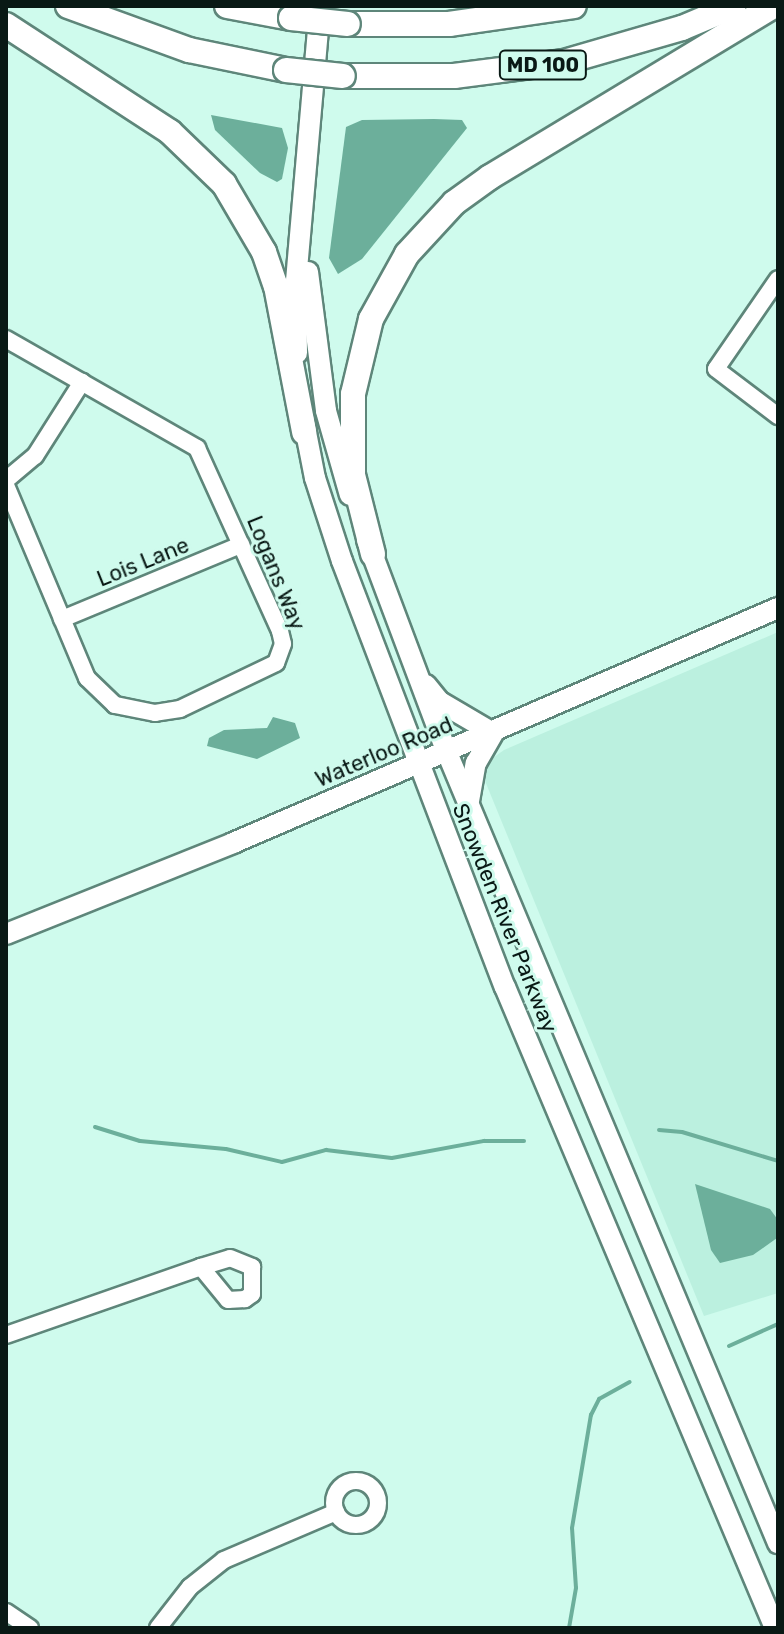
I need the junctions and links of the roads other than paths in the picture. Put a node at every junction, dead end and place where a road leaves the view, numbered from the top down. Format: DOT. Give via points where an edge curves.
graph roads {
  1 [pos="68,6"];
  2 [pos="227,6"];
  3 [pos="320,6"];
  4 [pos="574,6"];
  5 [pos="734,6"];
  6 [pos="773,6"];
  7 [pos="6,25"];
  8 [pos="305,200"];
  9 [pos="778,279"];
  10 [pos="6,339"];
  11 [pos="82,382"];
  12 [pos="778,416"];
  13 [pos="304,432"];
  14 [pos="6,482"];
  15 [pos="241,545"];
  16 [pos="373,554"];
  17 [pos="778,608"];
  18 [pos="62,619"];
  19 [pos="418,675"];
  20 [pos="493,733"];
  21 [pos="446,750"];
  22 [pos="418,762"];
  23 [pos="469,805"];
  24 [pos="6,934"];
  25 [pos="201,1267"];
  26 [pos="6,1335"];
  27 [pos="336,1512"];
  28 [pos="778,1543"];
  29 [pos="6,1612"];
  30 [pos="30,1628"];
  31 [pos="158,1628"];
  32 [pos="775,1628"];
  1 -- 5 [label="highway, MD 100, bridge" via="189,50 286,70 454,76 564,62 668,33"];
  2 -- 4 [label="highway, MD 100, bridge" via="348,24 449,24"];
  3 -- 8 [label="main road, Snowden River Parkway"];
  6 -- 16 [label="highway" via="490,177 454,203 407,254 371,319 353,394 353,475"];
  7 -- 13 [label="highway" via="170,132 224,184 264,252 276,286"];
  8 -- 13 [label="main road, Snowden River Parkway" via="296,281"];
  8 -- 16 [label="main road, Snowden River Parkway" via="310,295 326,411"];
  9 -- 12 [label="street" via="716,369"];
  10 -- 11 [label="street, Logans Way"];
  11 -- 14 [label="street" via="35,456"];
  11 -- 15 [label="street, Logans Way" via="197,448"];
  13 -- 22 [label="main road, Snowden River Parkway" via="328,521"];
  14 -- 18 [label="street, Logans Way"];
  15 -- 18 [label="street, Lois Lane"];
  15 -- 18 [label="street, Logans Way" via="280,631 281,654 265,672 180,709 133,711 98,692"];
  16 -- 19 [label="main road, Snowden River Parkway"];
  17 -- 20 [label="main road, Waterloo Road"];
  19 -- 20 [label="main road" via="440,702"];
  19 -- 21 [label="main road, Snowden River Parkway"];
  20 -- 21 [label="main road, Waterloo Road"];
  20 -- 23 [label="main road" via="476,763"];
  21 -- 22 [label="main road, Waterloo Road"];
  21 -- 23 [label="main road, Snowden River Parkway"];
  22 -- 24 [label="main road, Waterloo Road"];
  22 -- 32 [label="main road, Snowden River Parkway" via="510,998"];
  23 -- 28 [label="main road, Snowden River Parkway"];
  25 -- 26 [label="street"];
  27 -- 31 [label="street" via="224,1560 190,1587"];
  29 -- 30 [label="street"];
}
